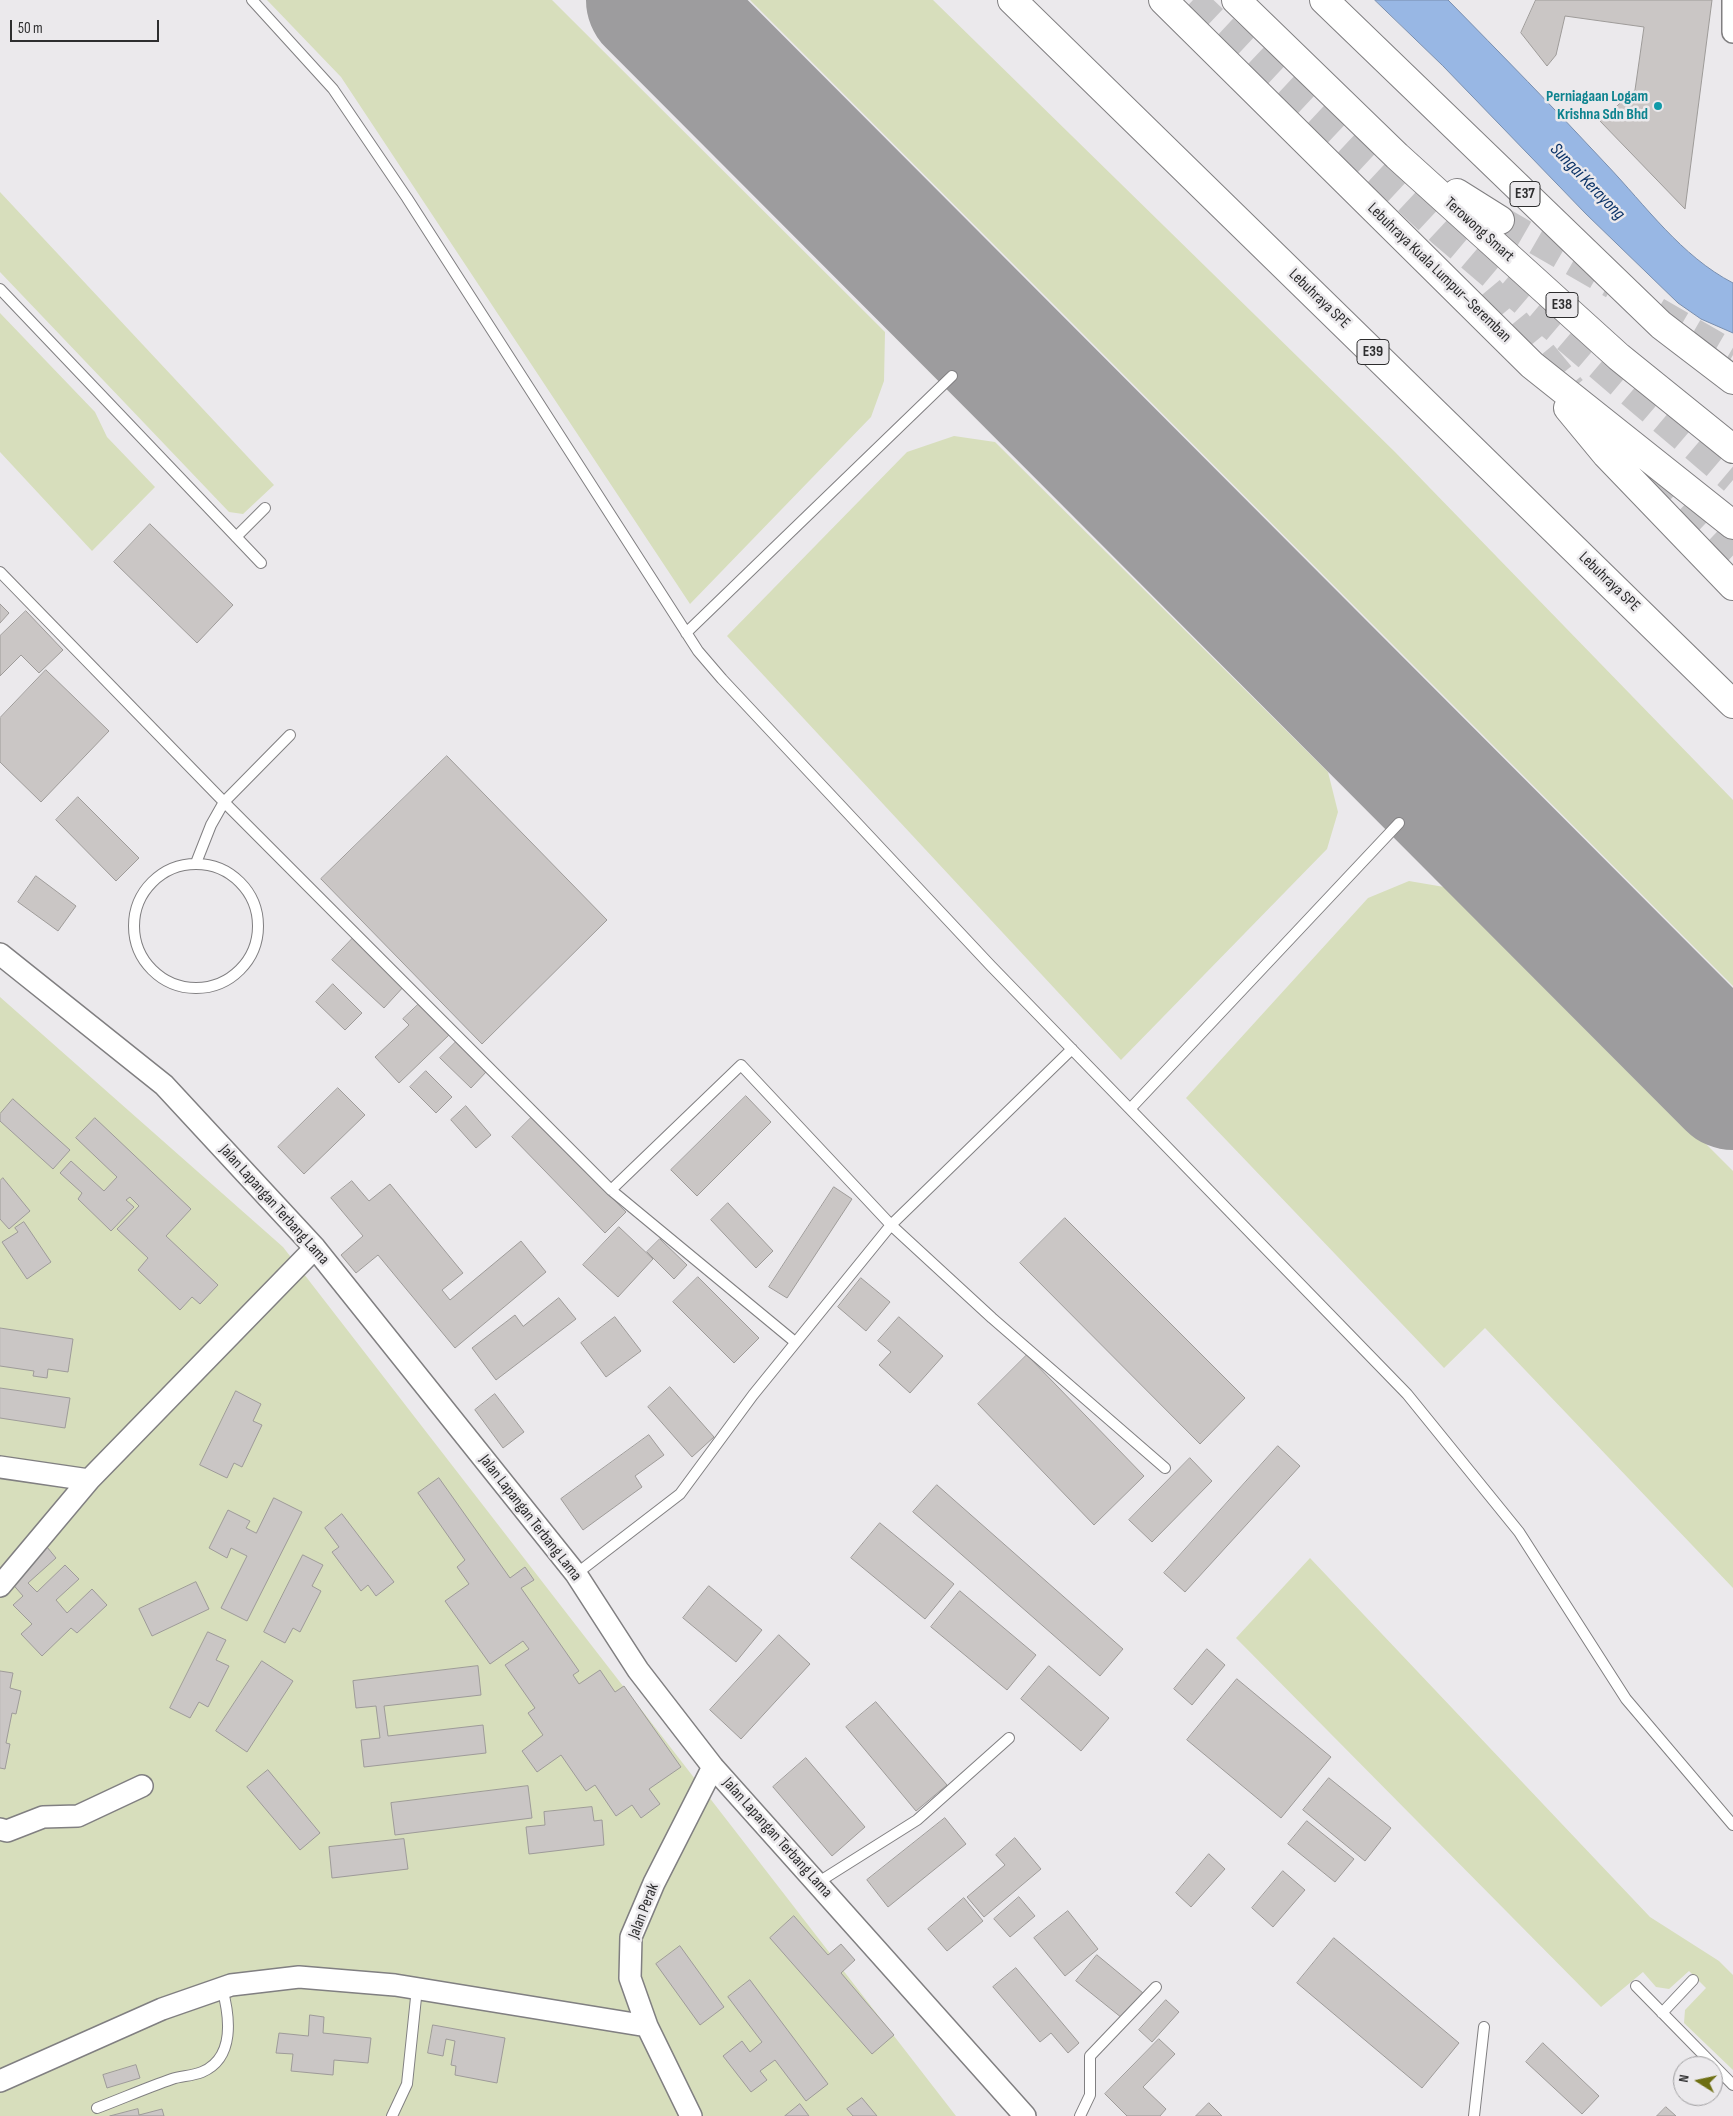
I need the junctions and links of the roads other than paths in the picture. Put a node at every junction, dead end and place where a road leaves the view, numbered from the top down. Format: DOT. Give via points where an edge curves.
graph roads {
  1 [pos="252,0"];
  2 [pos="1012,0"];
  3 [pos="1032,0"];
  4 [pos="1163,0"];
  5 [pos="1236,0"];
  6 [pos="1324,0"];
  7 [pos="1732,0"];
  8 [pos="1733,32"];
  9 [pos="1397,156"];
  10 [pos="1500,220"];
  11 [pos="0,289"];
  12 [pos="1532,365"];
  13 [pos="952,376"];
  14 [pos="1733,380"];
  15 [pos="1733,449"];
  16 [pos="265,508"];
  17 [pos="1733,524"];
  18 [pos="236,537"];
  19 [pos="261,563"];
  20 [pos="0,572"];
  21 [pos="1733,586"];
  22 [pos="686,633"];
  23 [pos="1733,685"];
  24 [pos="1733,704"];
  25 [pos="290,736"];
  26 [pos="224,802"];
  27 [pos="1399,823"];
  28 [pos="196,863"];
  29 [pos="0,954"];
  30 [pos="1072,1049"];
  31 [pos="1130,1109"];
  32 [pos="611,1190"];
  33 [pos="892,1225"];
  34 [pos="315,1248"];
  35 [pos="796,1342"];
  36 [pos="0,1467"];
  37 [pos="1165,1468"];
  38 [pos="89,1480"];
  39 [pos="576,1574"];
  40 [pos="0,1586"];
  41 [pos="1009,1738"];
  42 [pos="712,1767"];
  43 [pos="142,1786"];
  44 [pos="1733,1825"];
  45 [pos="0,1829"];
  46 [pos="817,1883"];
  47 [pos="1693,1980"];
  48 [pos="1636,1986"];
  49 [pos="1156,1987"];
  50 [pos="222,1988"];
  51 [pos="417,1988"];
  52 [pos="1662,2013"];
  53 [pos="646,2026"];
  54 [pos="1484,2027"];
  55 [pos="0,2081"];
  56 [pos="1733,2085"];
  57 [pos="97,2108"];
  58 [pos="392,2116"];
  59 [pos="691,2116"];
  60 [pos="1025,2116"];
  61 [pos="1080,2116"];
  62 [pos="1474,2116"];
  1 -- 22 [label="lane" via="344,104"];
  2 -- 24 [label="highway, Lebuhraya SPE / E39"];
  3 -- 23 [label="highway, Lebuhraya SPE / E39"];
  4 -- 12 [label="highway, Lebuhraya Kuala Lumpur–Seremban"];
  5 -- 9 [label="highway, Terowong Smart / E38"];
  6 -- 14 [label="highway, E37" via="1661,325"];
  7 -- 8 [label="street"];
  9 -- 10 [label="highway"];
  9 -- 15 [label="highway, Terowong Smart / E38" via="1619,357"];
  11 -- 18 [label="lane"];
  12 -- 17 [label="highway, Lebuhraya Kuala Lumpur–Seremban"];
  12 -- 21 [label="highway" via="1606,454"];
  13 -- 22 [label="lane"];
  16 -- 18 [label="lane"];
  18 -- 19 [label="lane"];
  20 -- 26 [label="lane"];
  22 -- 30 [label="lane" via="722,679"];
  25 -- 26 [label="lane"];
  26 -- 28 [label="lane"];
  26 -- 32 [label="lane"];
  27 -- 31 [label="lane"];
  28 -- 28 [label="lane" via="174,867 146,887 136,906 133,927 144,961 159,976 174,984 204,988 237,972 250,956 257,938 257,916 251,897 238,880 223,869"];
  29 -- 34 [label="street, Jalan Lapangan Terbang Lama" via="164,1085"];
  30 -- 31 [label="lane"];
  30 -- 33 [label="lane"];
  31 -- 44 [label="lane" via="1406,1394 1519,1532 1626,1699"];
  32 -- 33 [label="lane" via="741,1065"];
  32 -- 35 [label="lane"];
  33 -- 35 [label="lane"];
  33 -- 37 [label="lane" via="992,1318"];
  34 -- 38 [label="street"];
  34 -- 39 [label="street, Jalan Lapangan Terbang Lama"];
  35 -- 39 [label="lane" via="680,1494"];
  36 -- 38 [label="street"];
  38 -- 40 [label="street"];
  39 -- 42 [label="street, Jalan Lapangan Terbang Lama" via="638,1670"];
  41 -- 46 [label="lane" via="918,1820"];
  42 -- 46 [label="street, Jalan Lapangan Terbang Lama"];
  42 -- 53 [label="street, Jalan Perak" via="631,1937 630,1978"];
  43 -- 45 [label="street" via="78,1816 43,1817 7,1831"];
  46 -- 60 [label="street, Jalan Lapangan Terbang Lama"];
  47 -- 52 [label="lane"];
  48 -- 52 [label="lane"];
  49 -- 61 [label="lane" via="1090,2056 1090,2095"];
  50 -- 51 [label="street" via="299,1977 369,1981"];
  50 -- 55 [label="street" via="162,2009"];
  50 -- 57 [label="lane" via="229,2027 221,2058 213,2066"];
  51 -- 53 [label="street"];
  51 -- 58 [label="lane" via="407,2084"];
  52 -- 56 [label="lane"];
  53 -- 59 [label="street, Jalan Perak"];
  54 -- 62 [label="lane"];
}
